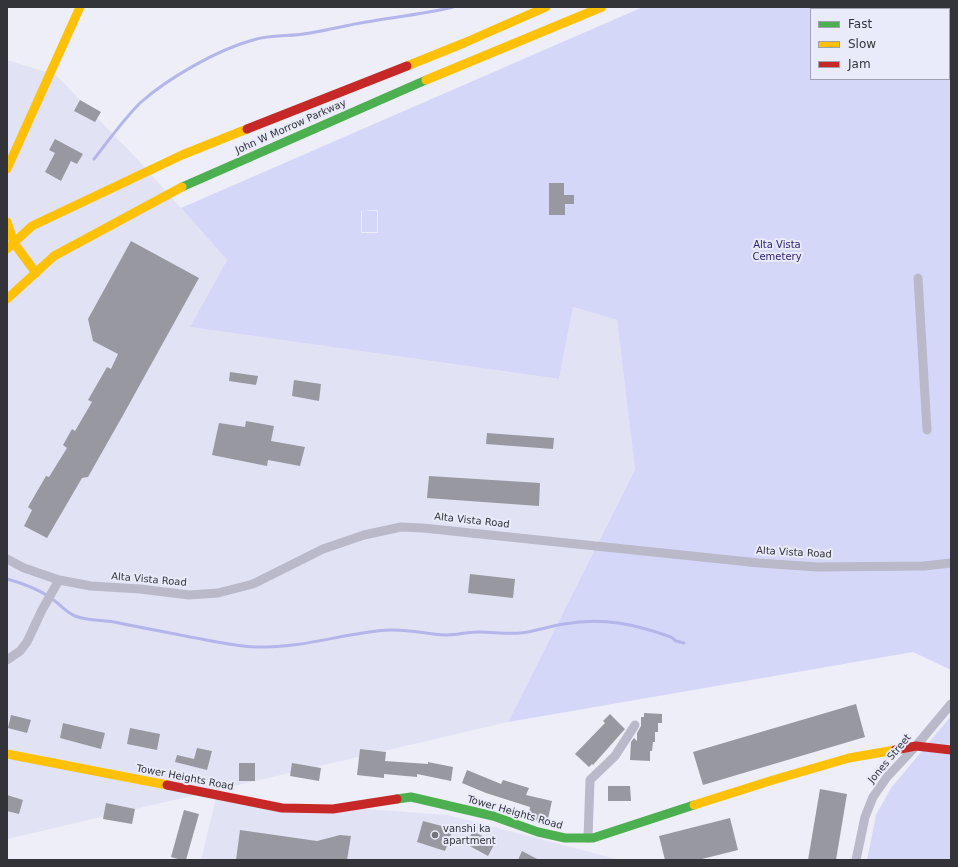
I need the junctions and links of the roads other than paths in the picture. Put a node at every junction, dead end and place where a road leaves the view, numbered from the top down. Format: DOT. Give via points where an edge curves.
graph roads {
  1 [pos="80,7"];
  2 [pos="546,7"];
  3 [pos="602,7"];
  4 [pos="7,170"];
  5 [pos="7,222"];
  6 [pos="10,246"];
  7 [pos="36,273"];
  8 [pos="918,278"];
  9 [pos="7,300"];
  10 [pos="927,430"];
  11 [pos="7,559"];
  12 [pos="951,563"];
  13 [pos="59,580"];
  14 [pos="7,660"];
  15 [pos="951,704"];
  16 [pos="636,725"];
  17 [pos="916,746"];
  18 [pos="951,750"];
  19 [pos="7,754"];
  20 [pos="588,838"];
  21 [pos="856,860"];
  1 -- 4 [label="main road"];
  2 -- 6 [label="main road, John W Morrow Parkway" via="464,43 182,155 32,226"];
  3 -- 7 [label="main road, John W Morrow Parkway" via="448,70 192,182 54,256"];
  5 -- 6 [label="main road"];
  6 -- 7 [label="main road"];
  7 -- 9 [label="main road, John W Morrow Parkway"];
  8 -- 10 [label="street"];
  11 -- 13 [label="street, Alta Vista Road"];
  12 -- 13 [label="street, Alta Vista Road" via="924,566 759,563 422,528 401,528 364,535 323,549 253,584 218,593 189,595 91,586"];
  13 -- 14 [label="street" via="28,642"];
  15 -- 17 [label="street, Jones Street"];
  16 -- 20 [label="street" via="615,756 590,780"];
  17 -- 18 [label="main road, Tower Heights Road"];
  17 -- 20 [label="main road, Tower Heights Road" via="848,758"];
  17 -- 21 [label="street, Jones Street" via="873,797 865,817"];
  19 -- 20 [label="main road, Tower Heights Road" via="282,808 333,809 411,797 492,816 538,832 565,838"];
}
